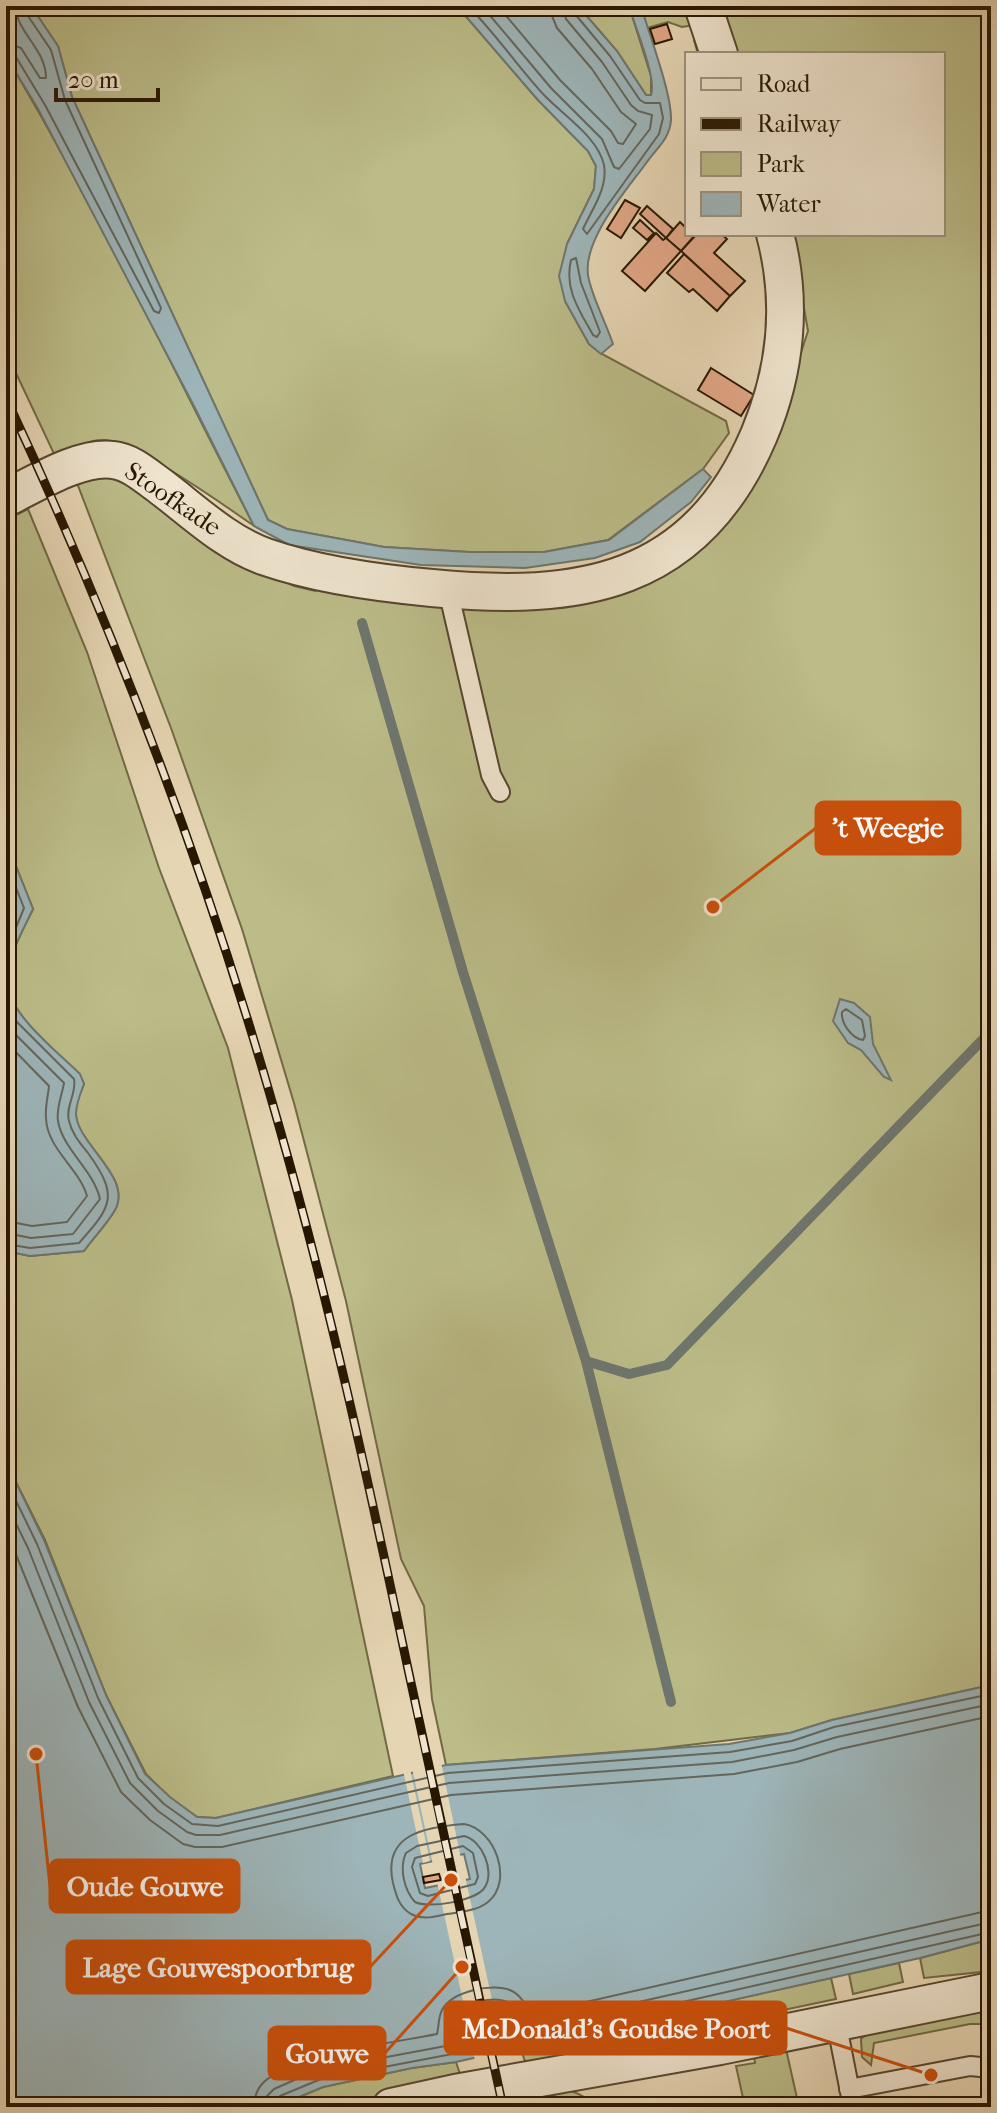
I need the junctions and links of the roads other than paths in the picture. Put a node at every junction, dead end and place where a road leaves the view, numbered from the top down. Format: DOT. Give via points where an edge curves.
graph roads {
  1 [pos="703,6"];
  2 [pos="718,52"];
  3 [pos="775,236"];
  4 [pos="6,498"];
  5 [pos="448,590"];
  6 [pos="500,792"];
  7 [pos="986,1994"];
  8 [pos="836,2021"];
  9 [pos="991,2068"];
  10 [pos="851,2098"];
  11 [pos="391,2107"];
  1 -- 2 [label="street"];
  3 -- 5 [label="street, Stoofkade" via="786,324 771,406 750,456 708,519 659,558 595,584 540,592"];
  4 -- 5 [label="street, Stoofkade" via="94,459 115,460 135,468 263,556 313,570"];
  5 -- 6 [label="lane" via="491,775"];
  7 -- 8 [label="street"];
  8 -- 10 [label="lane"];
  8 -- 11 [label="street"];
  9 -- 10 [label="lane" via="970,2066"];
}
